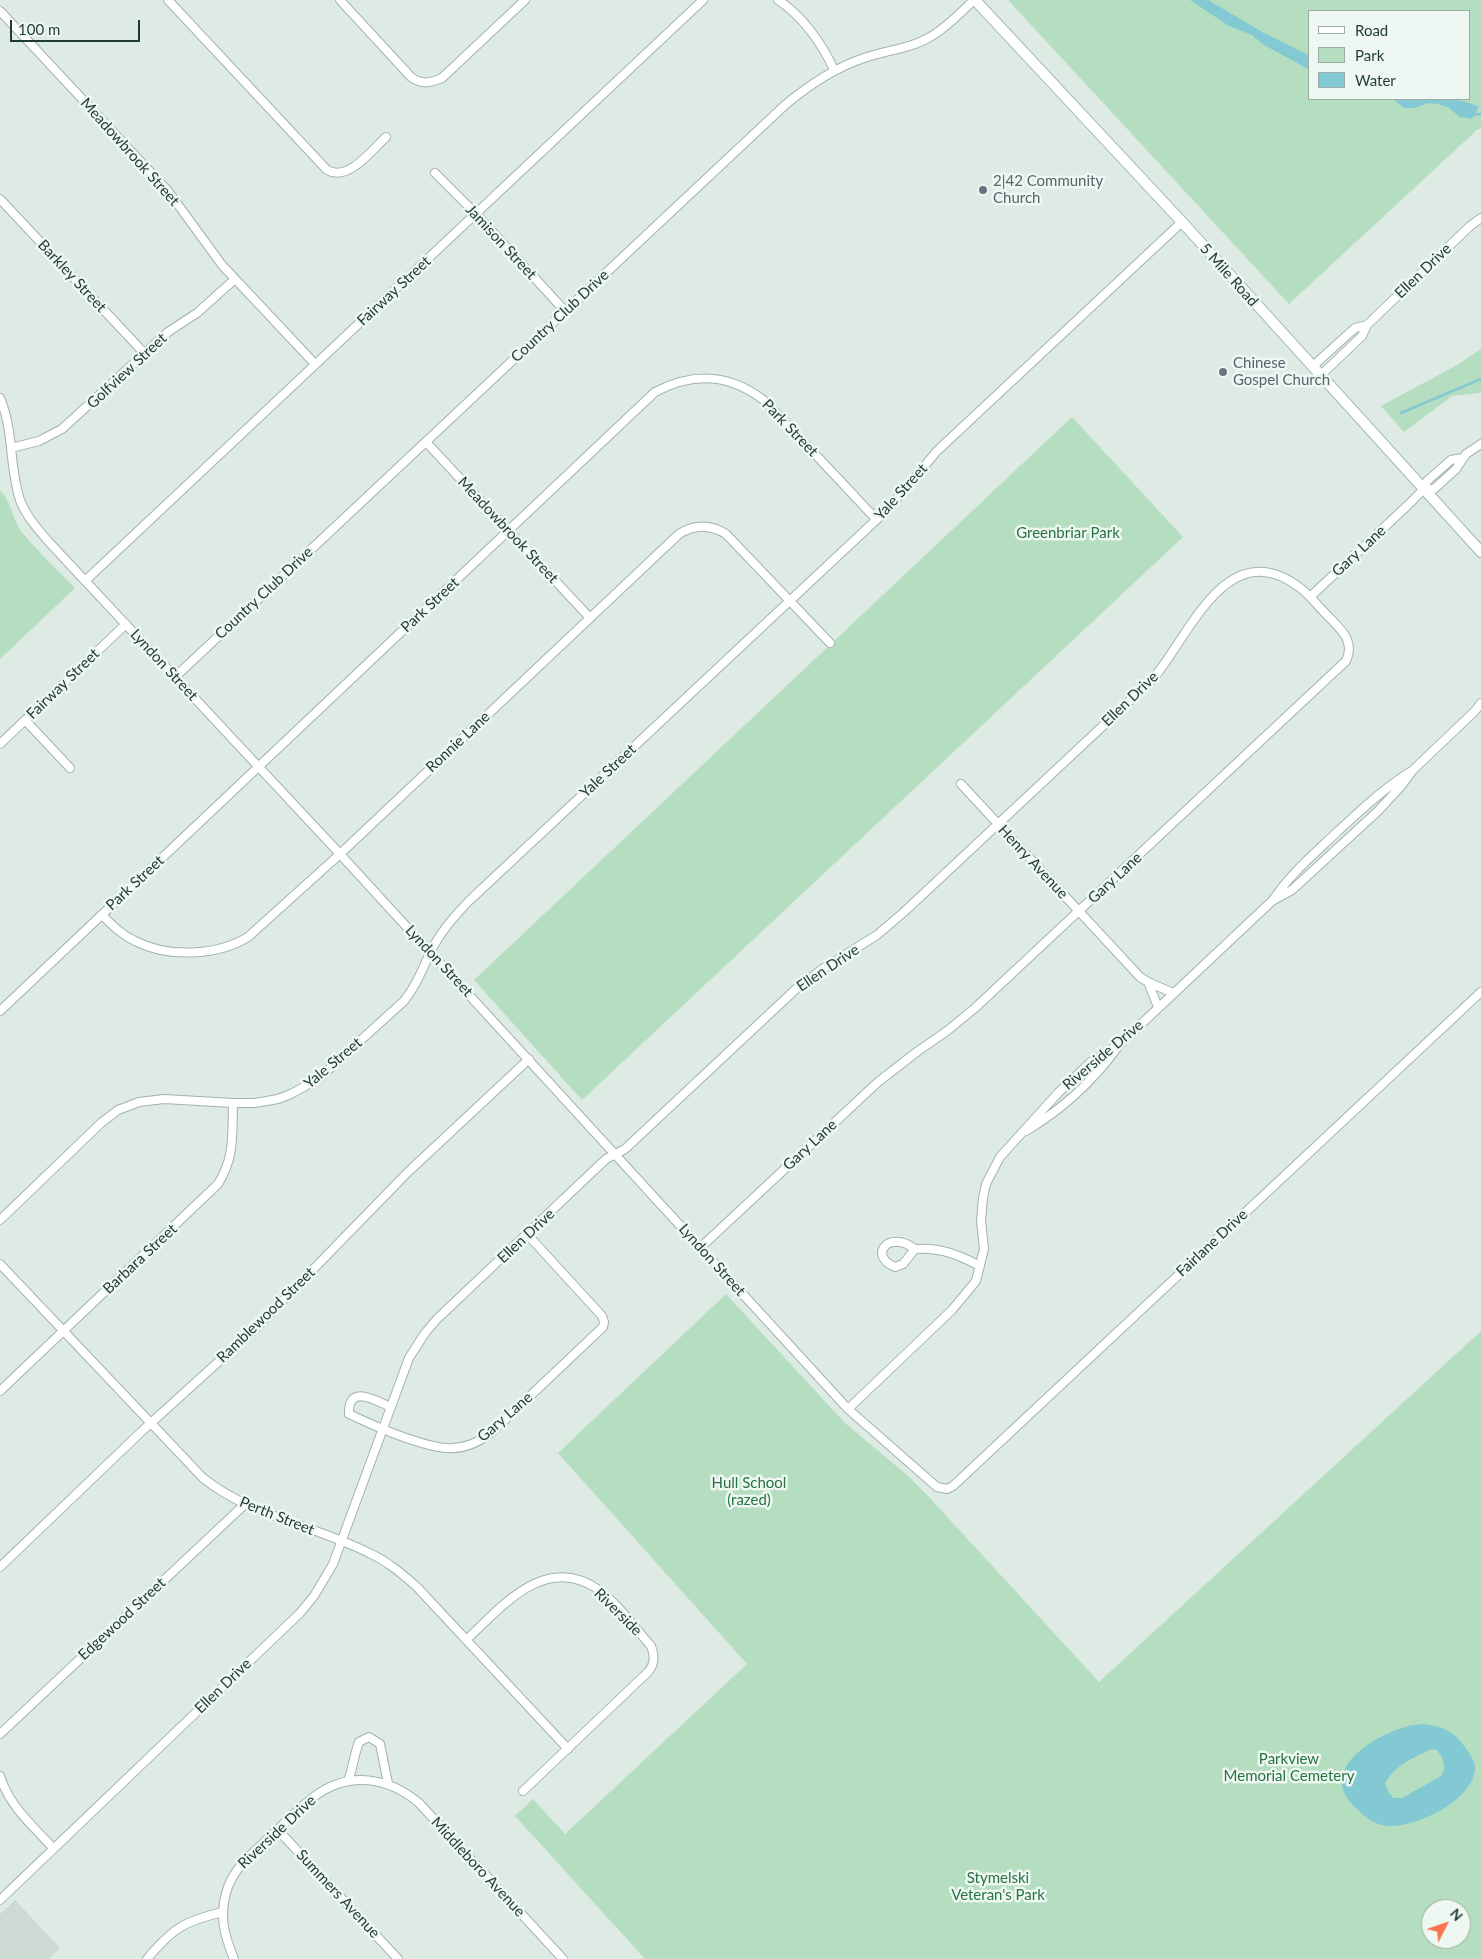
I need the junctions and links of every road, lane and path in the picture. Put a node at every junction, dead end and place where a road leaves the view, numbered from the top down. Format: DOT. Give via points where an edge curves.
graph roads {
  1 [pos="168,0"];
  2 [pos="340,0"];
  3 [pos="525,0"];
  4 [pos="703,0"];
  5 [pos="778,0"];
  6 [pos="974,0"];
  7 [pos="0,11"];
  8 [pos="834,70"];
  9 [pos="386,137"];
  10 [pos="435,173"];
  11 [pos="0,199"];
  12 [pos="476,214"];
  13 [pos="1481,218"];
  14 [pos="1182,222"];
  15 [pos="235,279"];
  16 [pos="565,311"];
  17 [pos="1367,325"];
  18 [pos="145,354"];
  19 [pos="315,364"];
  20 [pos="1313,366"];
  21 [pos="1320,375"];
  22 [pos="0,398"];
  23 [pos="426,442"];
  24 [pos="1481,444"];
  25 [pos="11,448"];
  26 [pos="1424,489"];
  27 [pos="876,519"];
  28 [pos="509,531"];
  29 [pos="1481,552"];
  30 [pos="85,581"];
  31 [pos="1310,597"];
  32 [pos="790,601"];
  33 [pos="590,618"];
  34 [pos="126,624"];
  35 [pos="830,643"];
  36 [pos="175,677"];
  37 [pos="1481,703"];
  38 [pos="1478,710"];
  39 [pos="25,720"];
  40 [pos="0,744"];
  41 [pos="259,766"];
  42 [pos="70,768"];
  43 [pos="1414,770"];
  44 [pos="960,784"];
  45 [pos="998,824"];
  46 [pos="340,854"];
  47 [pos="1272,902"];
  48 [pos="1079,912"];
  49 [pos="102,915"];
  50 [pos="430,952"];
  51 [pos="1148,982"];
  52 [pos="1481,992"];
  53 [pos="1173,993"];
  54 [pos="1158,1007"];
  55 [pos="0,1011"];
  56 [pos="1120,1044"];
  57 [pos="529,1059"];
  58 [pos="233,1103"];
  59 [pos="1022,1134"];
  60 [pos="615,1154"];
  61 [pos="0,1220"];
  62 [pos="527,1234"];
  63 [pos="701,1247"];
  64 [pos="915,1249"];
  65 [pos="0,1264"];
  66 [pos="980,1266"];
  67 [pos="64,1331"];
  68 [pos="0,1391"];
  69 [pos="391,1407"];
  70 [pos="848,1409"];
  71 [pos="151,1423"];
  72 [pos="382,1430"];
  73 [pos="941,1488"];
  74 [pos="244,1504"];
  75 [pos="342,1541"];
  76 [pos="0,1567"];
  77 [pos="466,1640"];
  78 [pos="0,1734"];
  79 [pos="568,1749"];
  80 [pos="0,1776"];
  81 [pos="366,1780"];
  82 [pos="348,1781"];
  83 [pos="388,1783"];
  84 [pos="523,1790"];
  85 [pos="278,1830"];
  86 [pos="53,1848"];
  87 [pos="0,1900"];
  88 [pos="222,1912"];
  89 [pos="147,1959"];
  90 [pos="234,1959"];
  91 [pos="398,1959"];
  92 [pos="563,1959"];
  1 -- 9 [label="street" via="327,170 338,174 351,169"];
  2 -- 3 [label="street" via="411,77 426,83 442,78"];
  4 -- 12 [label="street, Fairway Street"];
  5 -- 8 [label="street" via="813,36"];
  6 -- 8 [label="street, Country Club Drive" via="941,30 922,41"];
  6 -- 14 [label="main road, 5 Mile Road"];
  7 -- 15 [label="street, Meadowbrook Street" via="168,191"];
  8 -- 16 [label="street, Country Club Drive" via="786,105"];
  10 -- 12 [label="street, Jamison Street"];
  11 -- 18 [label="street, Barkley Street"];
  12 -- 16 [label="street, Jamison Street"];
  12 -- 19 [label="street, Fairway Street"];
  13 -- 17 [label="street, Ellen Drive"];
  14 -- 20 [label="main road, 5 Mile Road"];
  14 -- 27 [label="street, Yale Street" via="937,451 894,503"];
  15 -- 18 [label="street, Golfview Street"];
  15 -- 19 [label="street, Meadowbrook Street"];
  16 -- 23 [label="street, Country Club Drive"];
  17 -- 20 [label="street, Ellen Drive" via="1355,328"];
  17 -- 21 [label="street, Ellen Drive" via="1362,336"];
  18 -- 25 [label="street, Golfview Street" via="62,429 39,442"];
  19 -- 30 [label="street, Fairway Street"];
  20 -- 21 [label="main road, 5 Mile Road"];
  21 -- 26 [label="main road, 5 Mile Road"];
  22 -- 25 [label="street, Lyndon Street"];
  23 -- 28 [label="street, Meadowbrook Street"];
  23 -- 36 [label="street, Country Club Drive"];
  24 -- 26 [label="street, Gary Lane" via="1462,458 1456,469 1434,489"];
  25 -- 30 [label="street, Lyndon Street" via="15,483 27,514"];
  26 -- 29 [label="main road, 5 Mile Road"];
  26 -- 31 [label="street, Gary Lane"];
  27 -- 28 [label="street, Park Street" via="757,394 728,381 700,378 678,382 655,392"];
  27 -- 32 [label="street, Yale Street"];
  28 -- 33 [label="street, Meadowbrook Street"];
  28 -- 41 [label="street, Park Street"];
  30 -- 34 [label="street, Lyndon Street"];
  31 -- 45 [label="street, Ellen Drive" via="1275,572 1248,572 1230,581 1203,607 1152,680"];
  31 -- 48 [label="street, Gary Lane" via="1347,637 1350,649 1346,661"];
  32 -- 33 [label="street, Ronnie Lane" via="726,534 704,525 679,534"];
  32 -- 35 [label="street"];
  32 -- 50 [label="street, Yale Street" via="470,900"];
  33 -- 46 [label="street, Ronnie Lane"];
  34 -- 36 [label="street, Lyndon Street"];
  34 -- 39 [label="street, Fairway Street"];
  36 -- 41 [label="street, Lyndon Street"];
  37 -- 38 [label="street, Riverside Drive"];
  38 -- 43 [label="street, Riverside Drive"];
  39 -- 40 [label="street, Fairway Street"];
  39 -- 42 [label="street"];
  41 -- 46 [label="street, Lyndon Street"];
  41 -- 49 [label="street, Park Street"];
  43 -- 47 [label="street, Riverside Drive" via="1378,811 1292,890"];
  43 -- 47 [label="street, Riverside Drive" via="1372,800 1311,856 1285,881"];
  44 -- 45 [label="street, Henry Avenue"];
  45 -- 48 [label="street, Henry Avenue"];
  45 -- 60 [label="street, Ellen Drive" via="887,927 796,989 625,1149"];
  46 -- 49 [label="street, Ronnie Lane" via="255,932 220,949 191,952 148,946 123,934"];
  46 -- 50 [label="street, Lyndon Street"];
  47 -- 53 [label="street, Riverside Drive"];
  48 -- 51 [label="street, Henry Avenue"];
  48 -- 63 [label="street, Gary Lane" via="948,1031 878,1082"];
  49 -- 55 [label="street, Park Street"];
  50 -- 57 [label="street, Lyndon Street"];
  50 -- 58 [label="street, Yale Street" via="421,976 404,1001 318,1079 278,1099"];
  51 -- 53 [label="street, Henry Avenue"];
  51 -- 54 [label="street, Henry Avenue"];
  52 -- 73 [label="street, Fairlane Drive" via="953,1486"];
  53 -- 54 [label="street, Riverside Drive"];
  54 -- 56 [label="street, Riverside Drive"];
  56 -- 59 [label="street" via="1094,1076 1048,1118"];
  56 -- 59 [label="street, Riverside Drive" via="1091,1062 1040,1110"];
  57 -- 60 [label="street, Lyndon Street"];
  57 -- 71 [label="street, Ramblewood Street" via="408,1172 259,1325"];
  58 -- 61 [label="street, Yale Street" via="164,1098 138,1102 118,1110 100,1123"];
  58 -- 67 [label="street, Barbara Street" via="231,1155 218,1184"];
  59 -- 66 [label="street, Riverside Drive" via="1000,1157 986,1184 981,1221 984,1249"];
  60 -- 62 [label="street, Ellen Drive"];
  60 -- 63 [label="street, Lyndon Street"];
  62 -- 69 [label="street, Ellen Drive" via="425,1333 410,1358"];
  62 -- 72 [label="street, Gary Lane" via="602,1316 603,1327 492,1432 475,1443 458,1448 440,1448"];
  63 -- 70 [label="street, Lyndon Street"];
  64 -- 66 [label="street" via="944,1251"];
  65 -- 67 [label="street, Perth Street"];
  66 -- 70 [label="street, Riverside Drive" via="976,1282 961,1301"];
  67 -- 68 [label="street, Barbara Street"];
  67 -- 71 [label="street, Perth Street"];
  69 -- 72 [label="street, Ellen Drive"];
  69 -- 72 [label="street" via="364,1395 353,1399 350,1404 349,1414"];
  70 -- 73 [label="street, Lyndon Street" via="932,1485"];
  71 -- 74 [label="street, Perth Street" via="203,1478"];
  71 -- 76 [label="street, Ramblewood Street"];
  72 -- 75 [label="street, Ellen Drive"];
  74 -- 75 [label="street, Perth Street"];
  74 -- 78 [label="street, Edgewood Street"];
  75 -- 77 [label="street, Perth Street" via="371,1553 400,1572"];
  75 -- 86 [label="street, Ellen Drive" via="326,1579 300,1613"];
  77 -- 79 [label="street, Perth Street"];
  77 -- 79 [label="street, Riverside" via="518,1592 543,1580 563,1578 582,1582 613,1604 651,1646 653,1664"];
  79 -- 84 [label="street"];
  80 -- 86 [label="street" via="16,1807"];
  81 -- 82 [label="street, Riverside Drive"];
  81 -- 83 [label="street, Middleboro Avenue"];
  82 -- 83 [label="street" via="359,1742 369,1737 380,1744"];
  82 -- 85 [label="street, Riverside Drive" via="318,1794"];
  83 -- 92 [label="street, Middleboro Avenue" via="419,1803"];
  85 -- 88 [label="street, Riverside Drive" via="235,1872 226,1891"];
  85 -- 91 [label="street, Summers Avenue"];
  86 -- 87 [label="street, Ellen Drive"];
  88 -- 89 [label="street" via="179,1927"];
  88 -- 90 [label="street, Riverside Drive" via="226,1939"];
}
